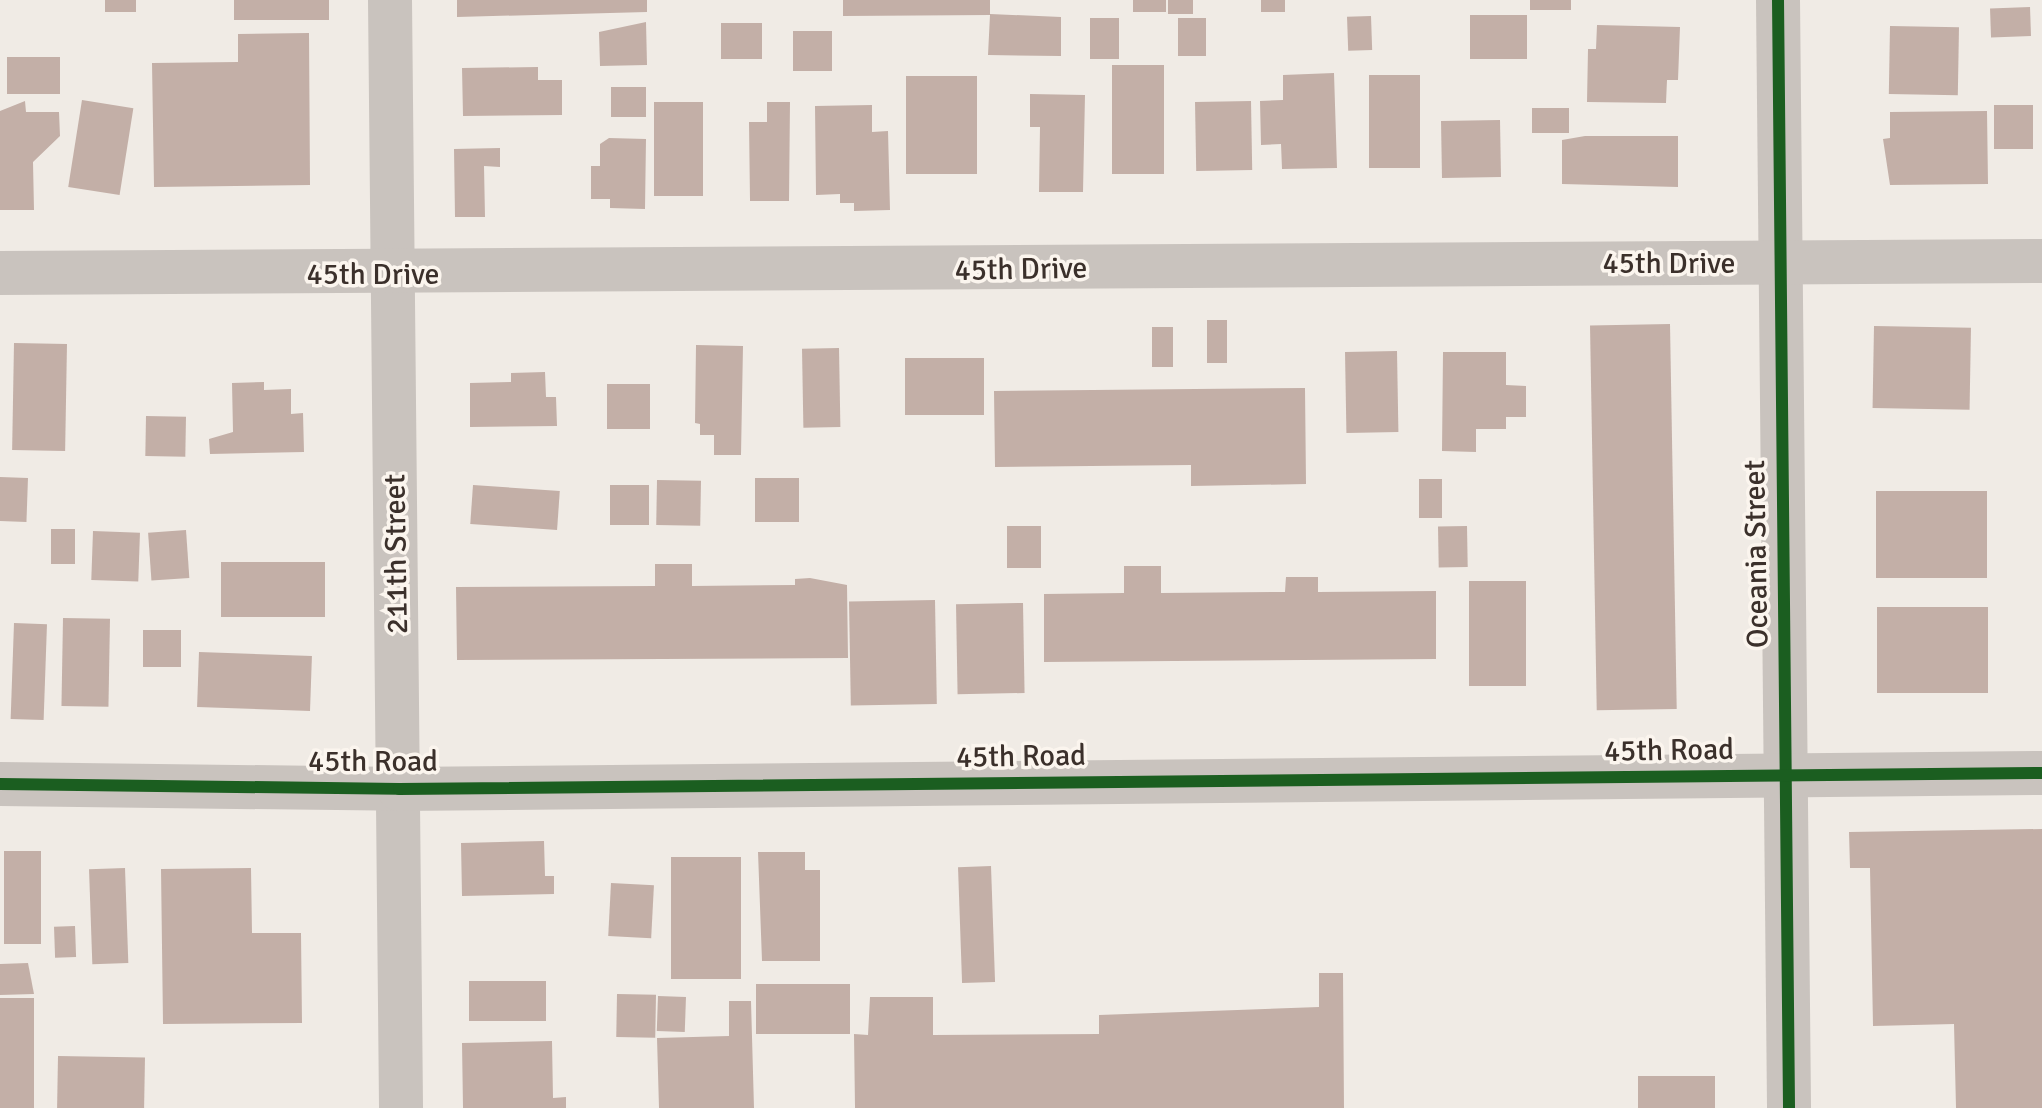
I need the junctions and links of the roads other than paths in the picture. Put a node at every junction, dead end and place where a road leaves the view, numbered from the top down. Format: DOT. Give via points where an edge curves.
graph roads {
  1 [pos="390,0"];
  2 [pos="1778,0"];
  3 [pos="2042,261"];
  4 [pos="1780,263"];
  5 [pos="0,273"];
  6 [pos="395,275"];
  7 [pos="2042,773"];
  8 [pos="1786,776"];
  9 [pos="0,784"];
  10 [pos="399,789"];
  11 [pos="401,1108"];
  12 [pos="1789,1108"];
  1 -- 6 [label="street, 211th Street"];
  2 -- 4 [label="street, Oceania Street"];
  3 -- 4 [label="street, 45th Drive"];
  4 -- 6 [label="street, 45th Drive"];
  4 -- 8 [label="street, Oceania Street"];
  5 -- 6 [label="street, 45th Drive"];
  6 -- 10 [label="street, 211th Street"];
  7 -- 8 [label="street, 45th Road"];
  8 -- 10 [label="street, 45th Road"];
  8 -- 12 [label="street, Oceania Street"];
  9 -- 10 [label="street, 45th Road"];
  10 -- 11 [label="street, 211th Street"];
}
